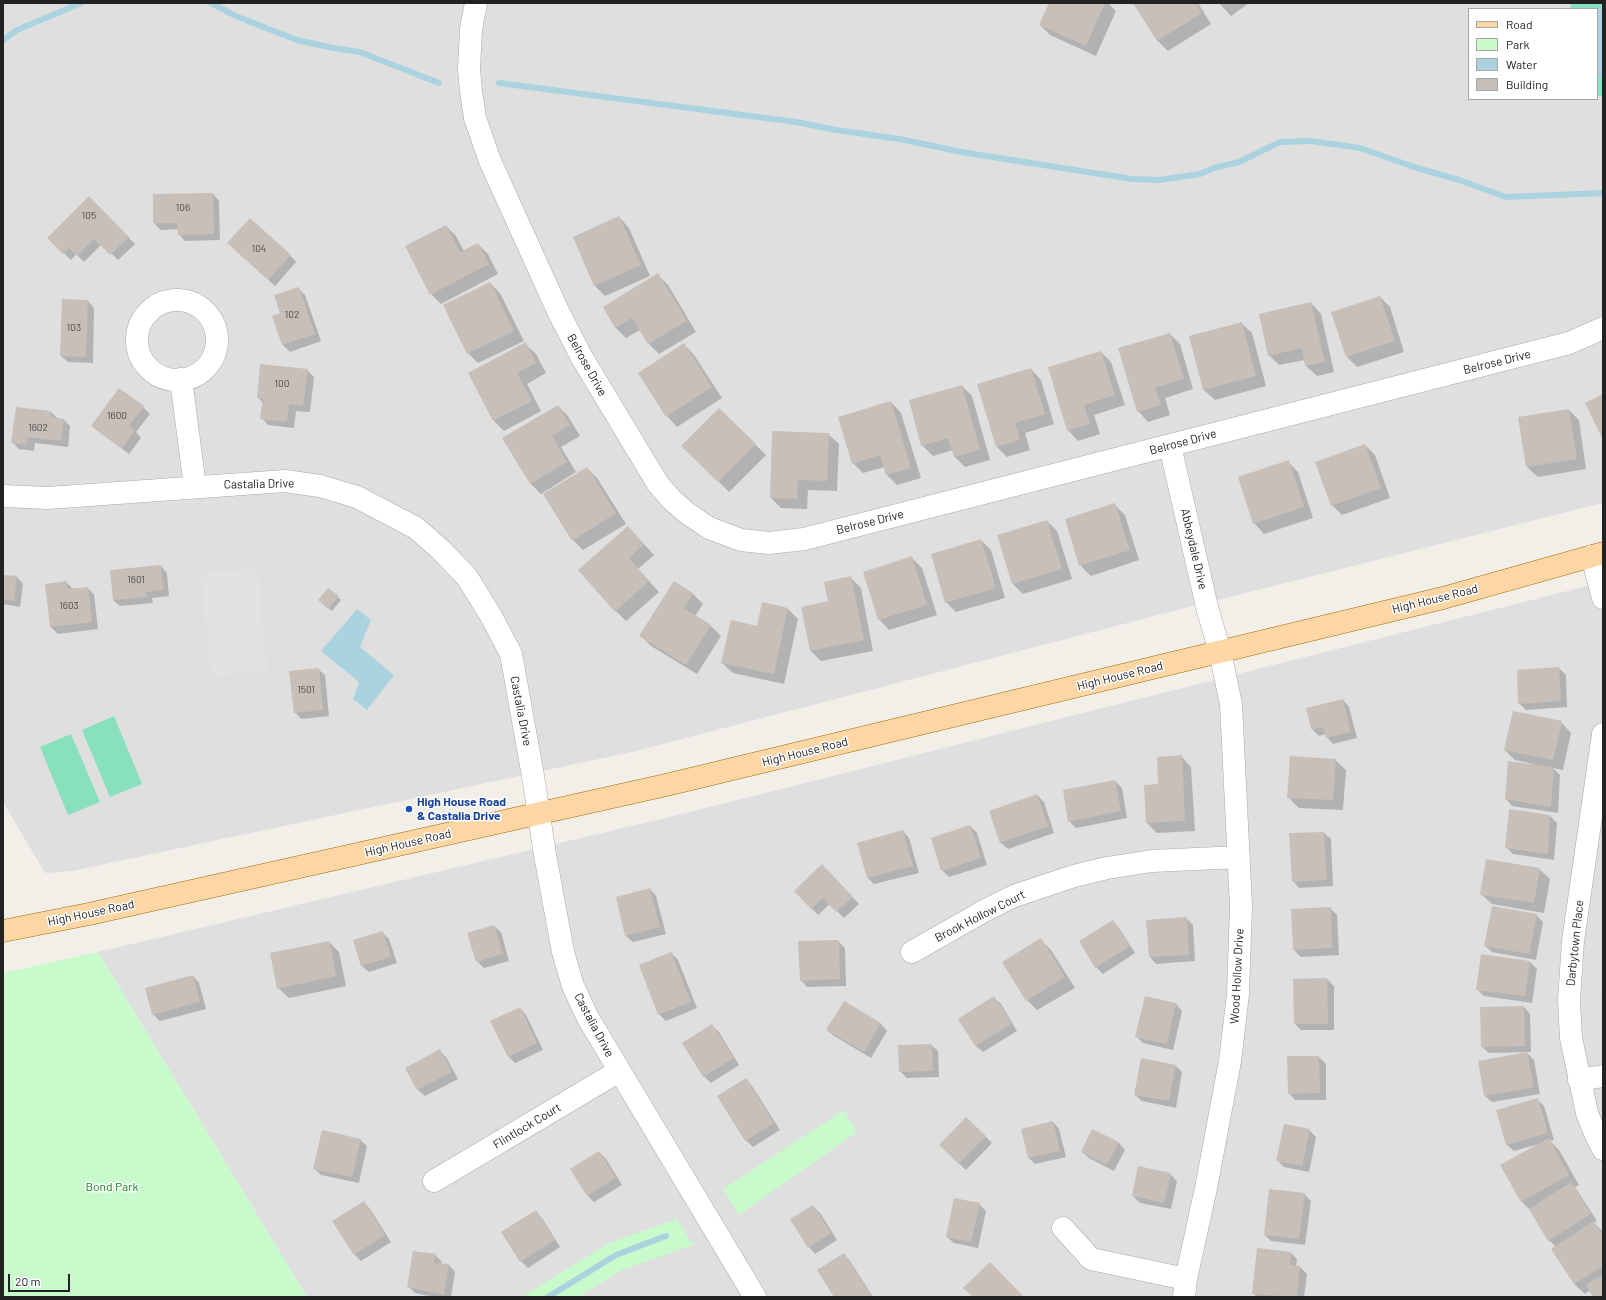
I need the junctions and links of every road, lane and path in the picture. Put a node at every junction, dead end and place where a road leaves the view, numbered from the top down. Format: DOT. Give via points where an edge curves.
graph roads {
  1 [pos="476,3"];
  2 [pos="1603,328"];
  3 [pos="181,379"];
  4 [pos="1170,446"];
  5 [pos="196,487"];
  6 [pos="3,496"];
  7 [pos="1598,554"];
  8 [pos="1603,598"];
  9 [pos="1220,652"];
  10 [pos="1603,734"];
  11 [pos="539,814"];
  12 [pos="1239,857"];
  13 [pos="3,931"];
  14 [pos="912,952"];
  15 [pos="619,1071"];
  16 [pos="1603,1076"];
  17 [pos="1579,1080"];
  18 [pos="1603,1149"];
  19 [pos="434,1181"];
  20 [pos="1063,1228"];
  21 [pos="1185,1288"];
  22 [pos="755,1297"];
  1 -- 4 [label="street, Belrose Drive" via="469,56 471,91 480,137 496,176 558,311 635,449 672,500 709,528 741,540 769,543 804,539"];
  2 -- 4 [label="street, Belrose Drive" via="1569,343"];
  3 -- 5 [label="street"];
  4 -- 9 [label="street, Abbeydale Drive" via="1207,607"];
  5 -- 6 [label="street, Castalia Drive" via="48,498"];
  5 -- 11 [label="street, Castalia Drive" via="284,481 320,486 357,497 409,524 441,550 467,577 511,654"];
  7 -- 8 [label="street"];
  7 -- 9 [label="main road, High House Road" via="1443,598"];
  9 -- 11 [label="main road, High House Road"];
  9 -- 12 [label="street, Wood Hollow Drive" via="1231,704"];
  10 -- 17 [label="street, Darbytown Place" via="1574,941 1569,1000 1571,1038"];
  11 -- 13 [label="main road, High House Road"];
  11 -- 15 [label="street, Castalia Drive" via="562,945 573,986 588,1018"];
  12 -- 14 [label="street, Brook Hollow Court" via="1152,861 1074,876 1014,896"];
  12 -- 21 [label="street, Wood Hollow Drive" via="1240,952 1234,1034 1208,1181"];
  15 -- 19 [label="street, Flintlock Court"];
  15 -- 22 [label="street, Castalia Drive"];
  16 -- 17 [label="street"];
  17 -- 18 [label="street, Darbytown Place" via="1587,1113"];
  20 -- 21 [label="street" via="1091,1259"];
}
